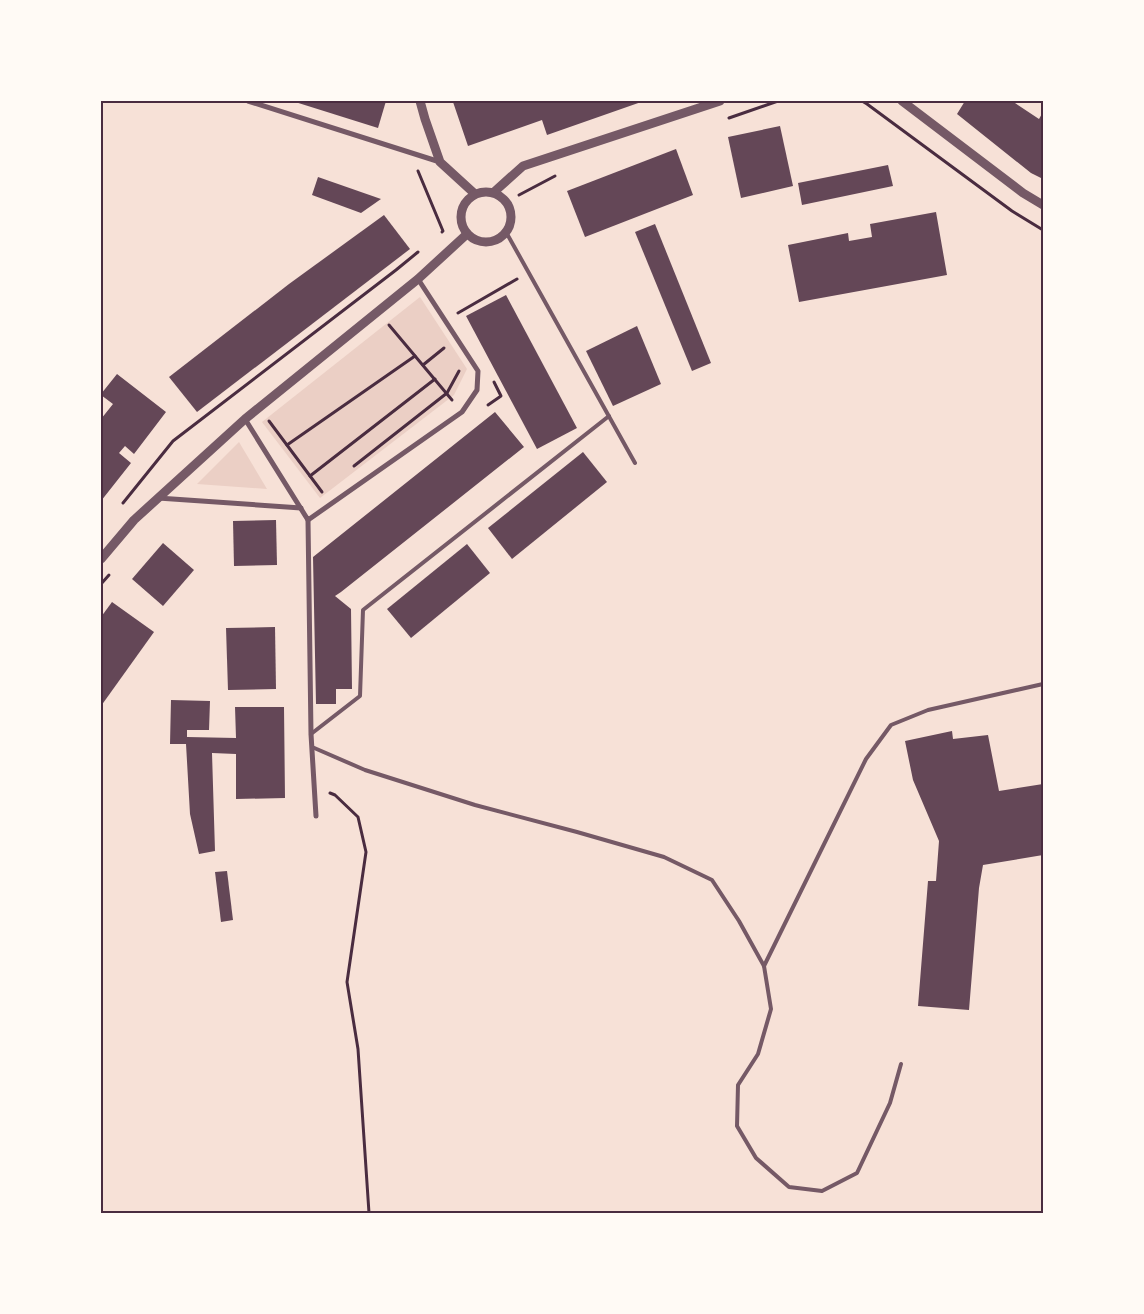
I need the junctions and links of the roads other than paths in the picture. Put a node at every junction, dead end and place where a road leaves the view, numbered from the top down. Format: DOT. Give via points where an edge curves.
graph roads {
  1 [pos="248,101"];
  2 [pos="420,101"];
  3 [pos="720,101"];
  4 [pos="902,101"];
  5 [pos="440,162"];
  6 [pos="494,192"];
  7 [pos="475,194"];
  8 [pos="1043,205"];
  9 [pos="506,232"];
  10 [pos="467,234"];
  11 [pos="418,279"];
  12 [pos="609,416"];
  13 [pos="245,419"];
  14 [pos="635,463"];
  15 [pos="158,498"];
  16 [pos="301,508"];
  17 [pos="308,520"];
  18 [pos="101,559"];
  19 [pos="1043,684"];
  20 [pos="311,734"];
  21 [pos="312,747"];
  22 [pos="316,816"];
  23 [pos="764,966"];
  24 [pos="901,1064"];
  1 -- 5 [label="street"];
  2 -- 5 [label="street"];
  3 -- 6 [label="street" via="523,166"];
  4 -- 8 [label="street"];
  5 -- 7 [label="street"];
  6 -- 7 [label="street"];
  6 -- 9 [label="street" via="503,197 511,210 511,222"];
  7 -- 10 [label="street" via="461,210 462,225"];
  9 -- 10 [label="street" via="493,242 478,241"];
  9 -- 12 [label="lane"];
  10 -- 11 [label="street"];
  11 -- 13 [label="street"];
  11 -- 17 [label="street" via="478,371 477,390 462,412"];
  12 -- 14 [label="lane"];
  12 -- 20 [label="lane" via="363,610 360,696"];
  13 -- 15 [label="street"];
  13 -- 16 [label="street"];
  15 -- 16 [label="street"];
  15 -- 18 [label="street" via="134,520"];
  16 -- 17 [label="street"];
  17 -- 20 [label="street"];
  19 -- 23 [label="lane" via="928,710 891,725 866,759"];
  20 -- 21 [label="street"];
  21 -- 22 [label="street"];
  21 -- 23 [label="lane" via="365,770 466,802 664,857 712,880"];
  23 -- 24 [label="lane" via="772,1009 758,1054 738,1085 737,1126 756,1158 789,1187 822,1191 857,1173 890,1103"];
}
